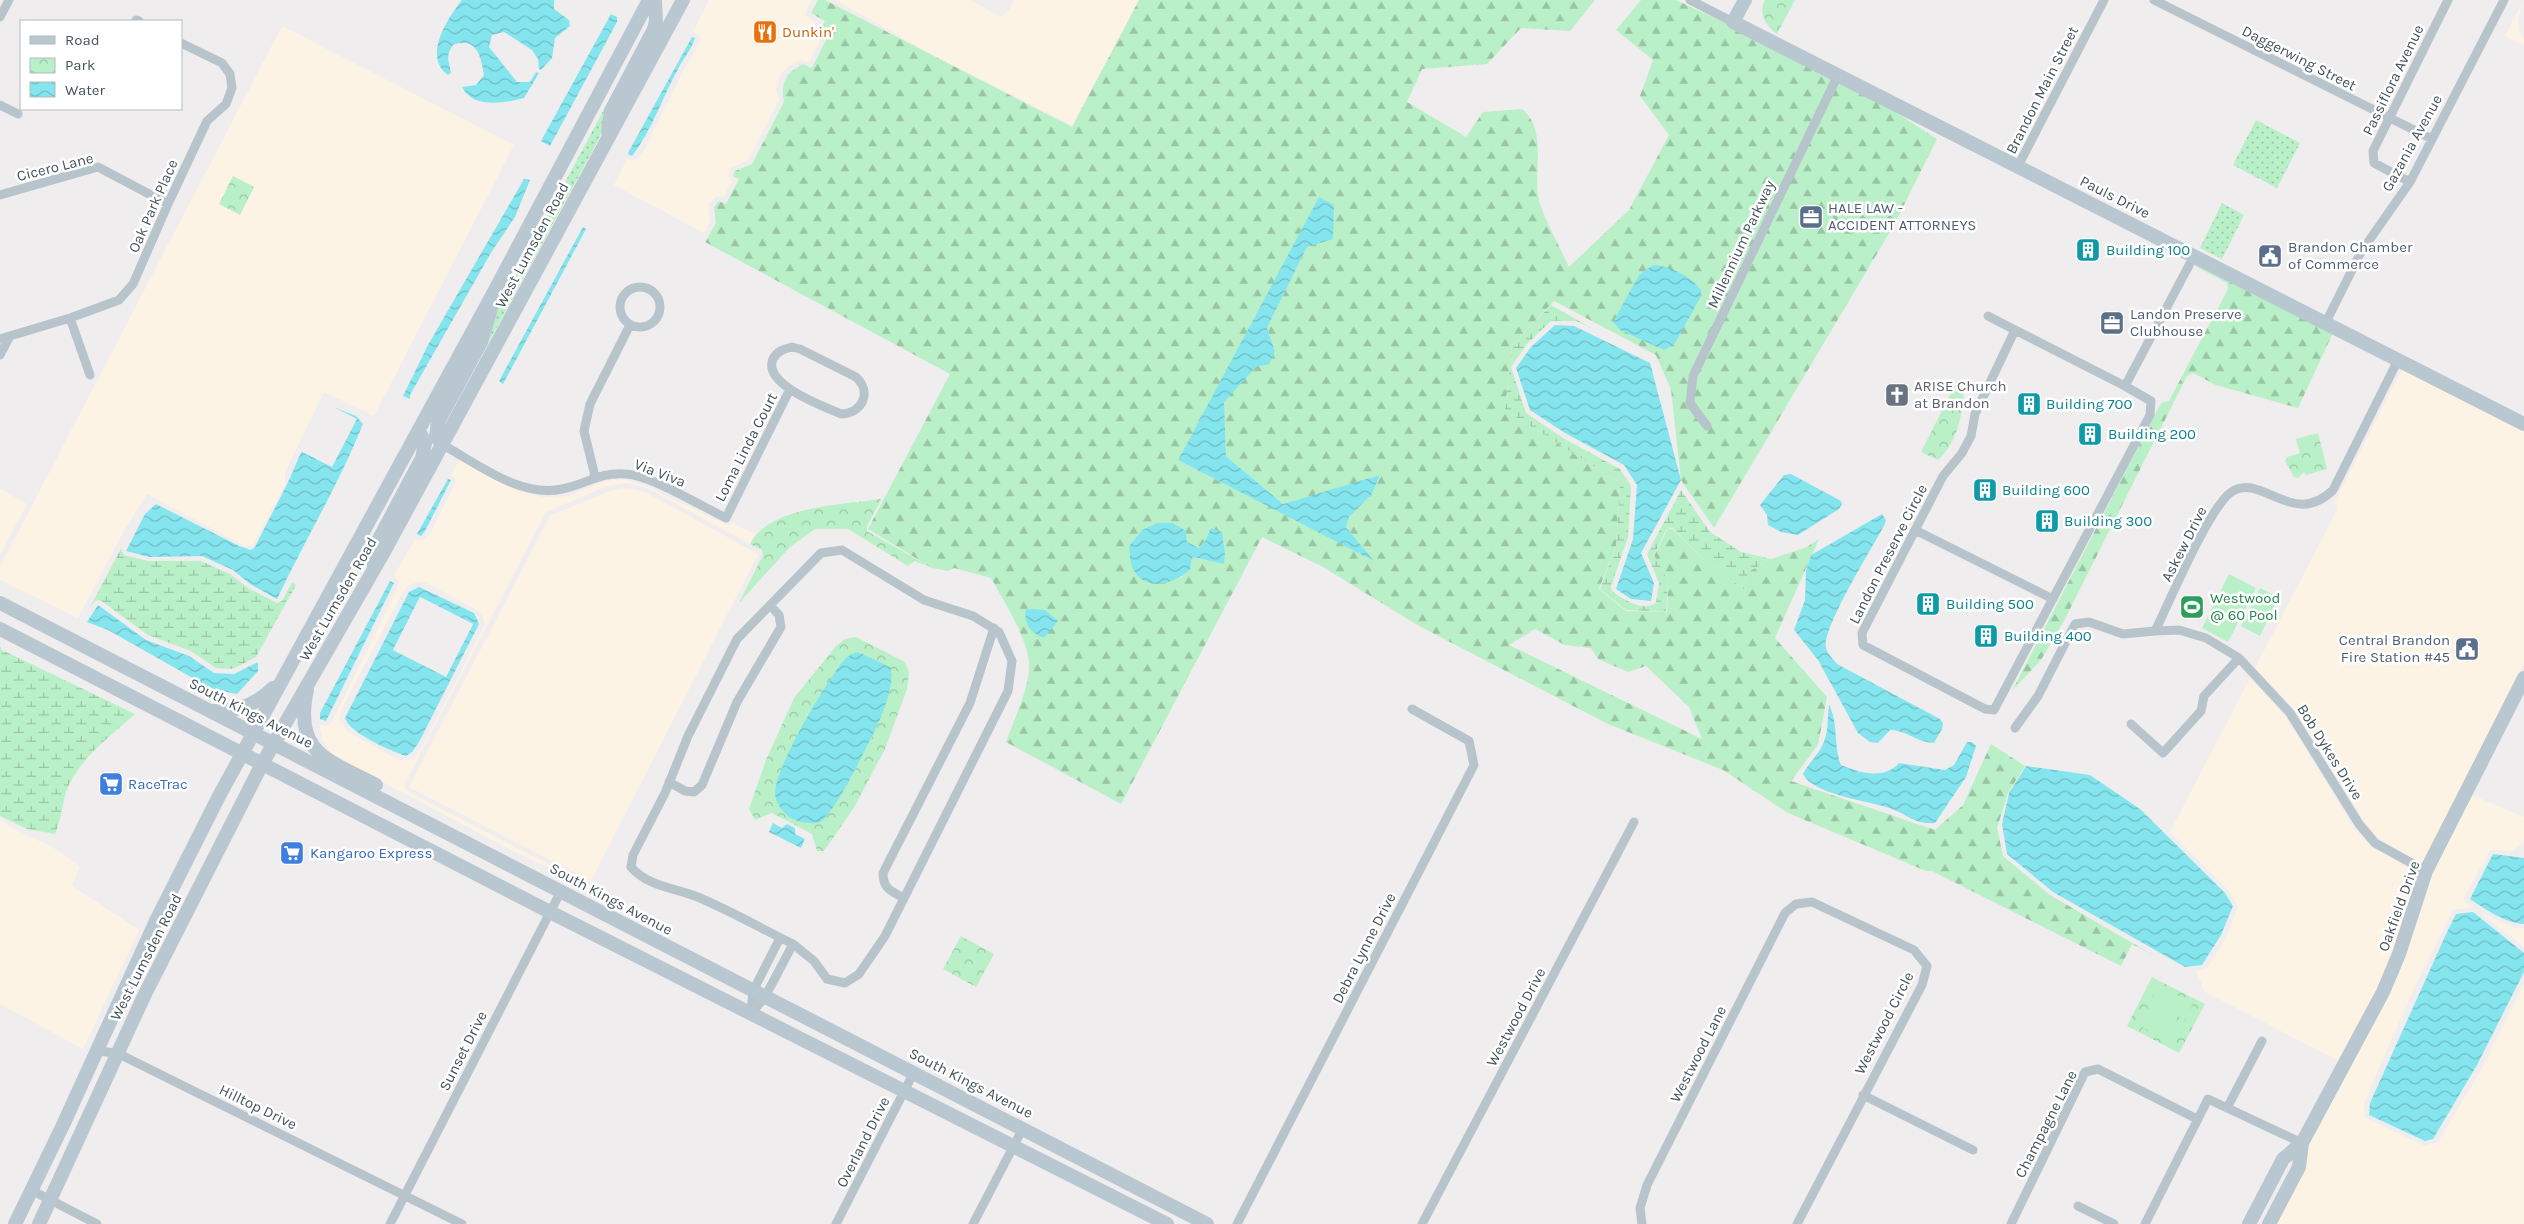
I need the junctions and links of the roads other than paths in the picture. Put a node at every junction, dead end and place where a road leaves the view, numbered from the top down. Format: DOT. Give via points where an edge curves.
graph roads {
  1 [pos="9,0"];
  2 [pos="650,0"];
  3 [pos="655,0"];
  4 [pos="683,0"];
  5 [pos="1690,0"];
  6 [pos="1745,0"];
  7 [pos="2104,0"];
  8 [pos="2154,0"];
  9 [pos="2448,0"];
  10 [pos="2504,0"];
  11 [pos="0,17"];
  12 [pos="1733,22"];
  13 [pos="182,43"];
  14 [pos="1838,75"];
  15 [pos="0,105"];
  16 [pos="18,114"];
  17 [pos="2388,119"];
  18 [pos="2432,139"];
  19 [pos="607,140"];
  20 [pos="2018,166"];
  21 [pos="2410,182"];
  22 [pos="0,195"];
  23 [pos="168,204"];
  24 [pos="2194,256"];
  25 [pos="495,290"];
  26 [pos="1988,316"];
  27 [pos="70,318"];
  28 [pos="2326,322"];
  29 [pos="630,325"];
  30 [pos="2015,330"];
  31 [pos="10,336"];
  32 [pos="0,339"];
  33 [pos="0,355"];
  34 [pos="2398,360"];
  35 [pos="90,375"];
  36 [pos="2125,386"];
  37 [pos="790,389"];
  38 [pos="2524,424"];
  39 [pos="1707,426"];
  40 [pos="418,431"];
  41 [pos="443,445"];
  42 [pos="595,476"];
  43 [pos="726,518"];
  44 [pos="1915,530"];
  45 [pos="369,578"];
  46 [pos="2053,599"];
  47 [pos="0,603"];
  48 [pos="770,605"];
  49 [pos="994,628"];
  50 [pos="0,629"];
  51 [pos="2155,631"];
  52 [pos="2239,658"];
  53 [pos="2524,678"];
  54 [pos="310,680"];
  55 [pos="280,681"];
  56 [pos="1412,709"];
  57 [pos="210,710"];
  58 [pos="2131,724"];
  59 [pos="2015,728"];
  60 [pos="252,732"];
  61 [pos="273,743"];
  62 [pos="241,754"];
  63 [pos="262,764"];
  64 [pos="669,782"];
  65 [pos="405,811"];
  66 [pos="1634,822"];
  67 [pos="2426,871"];
  68 [pos="560,891"];
  69 [pos="904,898"];
  70 [pos="1796,904"];
  71 [pos="550,912"];
  72 [pos="780,938"];
  73 [pos="792,944"];
  74 [pos="759,994"];
  75 [pos="751,1014"];
  76 [pos="2262,1041"];
  77 [pos="97,1051"];
  78 [pos="117,1052"];
  79 [pos="914,1072"];
  80 [pos="905,1090"];
  81 [pos="1863,1095"];
  82 [pos="2228,1108"];
  83 [pos="2197,1119"];
  84 [pos="1023,1128"];
  85 [pos="2302,1144"];
  86 [pos="1014,1146"];
  87 [pos="1973,1150"];
  88 [pos="31,1190"];
  89 [pos="405,1195"];
  90 [pos="50,1200"];
  91 [pos="2078,1206"];
  92 [pos="15,1224"];
  93 [pos="39,1224"];
  94 [pos="97,1224"];
  95 [pos="390,1224"];
  96 [pos="462,1224"];
  97 [pos="836,1224"];
  98 [pos="973,1224"];
  99 [pos="1167,1224"];
  100 [pos="1207,1224"];
  101 [pos="1237,1224"];
  102 [pos="1422,1224"];
  103 [pos="1642,1224"];
  104 [pos="1797,1224"];
  105 [pos="2011,1224"];
  106 [pos="2114,1224"];
  107 [pos="2144,1224"];
  108 [pos="2249,1224"];
  109 [pos="2270,1224"];
  1 -- 11 [label="street"];
  2 -- 25 [label="main road, West Lumsden Road"];
  3 -- 19 [label="main road" via="654,29 611,112"];
  4 -- 19 [label="main road, West Lumsden Road"];
  5 -- 12 [label="street, Pauls Drive"];
  6 -- 12 [label="main road"];
  7 -- 20 [label="street, Brandon Main Street"];
  8 -- 17 [label="street, Daggerwing Street"];
  9 -- 17 [label="street, Passiflora Avenue"];
  10 -- 18 [label="street, Gazania Avenue"];
  12 -- 14 [label="main road, Pauls Drive"];
  13 -- 23 [label="street, Oak Park Place" via="222,63 230,74 232,88 226,104 207,122"];
  14 -- 20 [label="main road, Pauls Drive"];
  14 -- 39 [label="street, Millennium Parkway" via="1694,376 1690,403"];
  15 -- 16 [label="street"];
  17 -- 18 [label="street, Daggerwing Street"];
  17 -- 21 [label="street, Passiflora Avenue" via="2373,151 2374,163"];
  18 -- 21 [label="street, Gazania Avenue"];
  19 -- 41 [label="main road, West Lumsden Road"];
  20 -- 24 [label="main road, Pauls Drive"];
  21 -- 28 [label="street, Gazania Avenue" via="2361,252"];
  22 -- 23 [label="street, Cicero Lane" via="98,167"];
  23 -- 27 [label="street, Oak Park Place" via="133,284 119,300"];
  24 -- 28 [label="main road, Pauls Drive"];
  24 -- 36 [label="street"];
  25 -- 40 [label="main road, West Lumsden Road"];
  25 -- 41 [label="main road" via="482,342 438,422 436,437"];
  26 -- 30 [label="street, Landon Preserve Circle"];
  27 -- 31 [label="street, Oak Park Place"];
  27 -- 35 [label="street"];
  28 -- 34 [label="main road, Pauls Drive"];
  29 -- 29 [label="street" via="644,327 656,320 661,308 657,294 652,290 633,287 623,296 621,315"];
  29 -- 42 [label="street" via="599,384 586,422 584,431"];
  30 -- 36 [label="street, Landon Preserve Circle"];
  30 -- 44 [label="street, Landon Preserve Circle" via="1975,414 1971,436 1943,476"];
  31 -- 32 [label="street, Oak Park Place"];
  31 -- 33 [label="street"];
  34 -- 38 [label="main road, Pauls Drive"];
  34 -- 51 [label="street, Askew Drive" via="2333,490 2323,500 2305,505 2286,503 2254,489 2232,492 2213,516"];
  36 -- 46 [label="street, Landon Preserve Circle" via="2151,401 2150,415"];
  37 -- 37 [label="street" via="841,414 857,410 865,394 863,384 856,377 792,347 775,355 772,363 772,372"];
  37 -- 43 [label="street, Loma Linda Court"];
  40 -- 45 [label="main road" via="424,443 422,458 378,541"];
  40 -- 55 [label="main road, West Lumsden Road"];
  41 -- 42 [label="street, Via Viva" via="533,490 565,489"];
  41 -- 45 [label="main road, West Lumsden Road"];
  42 -- 43 [label="street, Via Viva" via="625,474 650,481"];
  44 -- 46 [label="street"];
  44 -- 46 [label="street, Landon Preserve Circle" via="1862,633 1863,645 1985,710 1994,710 2002,698"];
  45 -- 54 [label="main road, West Lumsden Road"];
  47 -- 57 [label="main road, South Kings Avenue"];
  48 -- 49 [label="street" via="820,553 842,550 924,600 973,616"];
  48 -- 64 [label="street" via="737,639 688,736"];
  48 -- 64 [label="street" via="779,616 782,627 737,702 702,785 694,792"];
  49 -- 69 [label="street" via="1012,660 1008,691"];
  49 -- 69 [label="street" via="970,703 883,873 883,884 887,889"];
  50 -- 62 [label="main road"];
  51 -- 52 [label="street, Bob Dykes Drive" via="2179,630 2206,638"];
  51 -- 59 [label="street" via="2123,634 2089,622 2075,624 2038,696"];
  52 -- 58 [label="street" via="2204,696 2201,711 2163,753"];
  52 -- 67 [label="street, Bob Dykes Drive" via="2290,713 2359,824 2375,843"];
  53 -- 67 [label="main road, Oakfield Drive"];
  54 -- 61 [label="main road, West Lumsden Road"];
  54 -- 65 [label="main road" via="304,717 314,750 394,795"];
  55 -- 57 [label="main road" via="268,693 243,708 226,712"];
  55 -- 60 [label="main road, West Lumsden Road"];
  56 -- 101 [label="street, Debra Lynne Drive" via="1469,741 1474,765"];
  57 -- 60 [label="main road, South Kings Avenue"];
  60 -- 61 [label="main road, South Kings Avenue"];
  60 -- 62 [label="main road, West Lumsden Road"];
  61 -- 63 [label="main road, West Lumsden Road"];
  61 -- 65 [label="main road, South Kings Avenue"];
  62 -- 63 [label="main road"];
  62 -- 77 [label="main road, West Lumsden Road" via="156,921"];
  63 -- 71 [label="main road"];
  63 -- 78 [label="main road, West Lumsden Road"];
  64 -- 72 [label="street" via="633,855 631,867 637,874 698,897"];
  65 -- 68 [label="main road, South Kings Avenue"];
  66 -- 102 [label="street, Westwood Drive"];
  67 -- 85 [label="main road, Oakfield Drive" via="2383,992"];
  68 -- 71 [label="street, Sunset Drive"];
  68 -- 74 [label="main road, South Kings Avenue"];
  69 -- 73 [label="street" via="885,936 859,974 845,982 827,979 814,961"];
  70 -- 81 [label="street, Westwood Circle" via="1812,902 1906,946 1914,950 1926,966 1922,985"];
  70 -- 103 [label="street, Westwood Lane" via="1785,913 1647,1185 1640,1208"];
  71 -- 75 [label="main road"];
  71 -- 89 [label="street, Sunset Drive"];
  72 -- 73 [label="street"];
  72 -- 74 [label="street"];
  73 -- 74 [label="street"];
  74 -- 75 [label="street"];
  74 -- 75 [label="street"];
  74 -- 79 [label="main road, South Kings Avenue"];
  75 -- 80 [label="main road"];
  76 -- 82 [label="street"];
  77 -- 78 [label="street, Hilltop Drive"];
  77 -- 88 [label="main road, West Lumsden Road"];
  78 -- 89 [label="street, Hilltop Drive"];
  78 -- 90 [label="main road, West Lumsden Road"];
  79 -- 80 [label="street, Overland Drive"];
  79 -- 84 [label="main road, South Kings Avenue"];
  80 -- 86 [label="main road"];
  80 -- 97 [label="street, Overland Drive"];
  81 -- 87 [label="street"];
  81 -- 104 [label="street, Westwood Circle"];
  82 -- 83 [label="street" via="2208,1098"];
  82 -- 85 [label="street"];
  83 -- 105 [label="street, Champagne Lane" via="2098,1069 2085,1072"];
  83 -- 107 [label="street"];
  84 -- 86 [label="street"];
  84 -- 100 [label="main road, South Kings Avenue"];
  85 -- 108 [label="main road, Oakfield Drive" via="2282,1159"];
  85 -- 109 [label="main road, Oakfield Drive" via="2299,1167"];
  86 -- 98 [label="street"];
  86 -- 99 [label="main road"];
  88 -- 90 [label="street"];
  88 -- 92 [label="main road, West Lumsden Road"];
  89 -- 95 [label="street, Sunset Drive"];
  89 -- 96 [label="street, Hilltop Drive"];
  90 -- 93 [label="main road, West Lumsden Road"];
  90 -- 94 [label="street"];
  91 -- 106 [label="street"];
}
